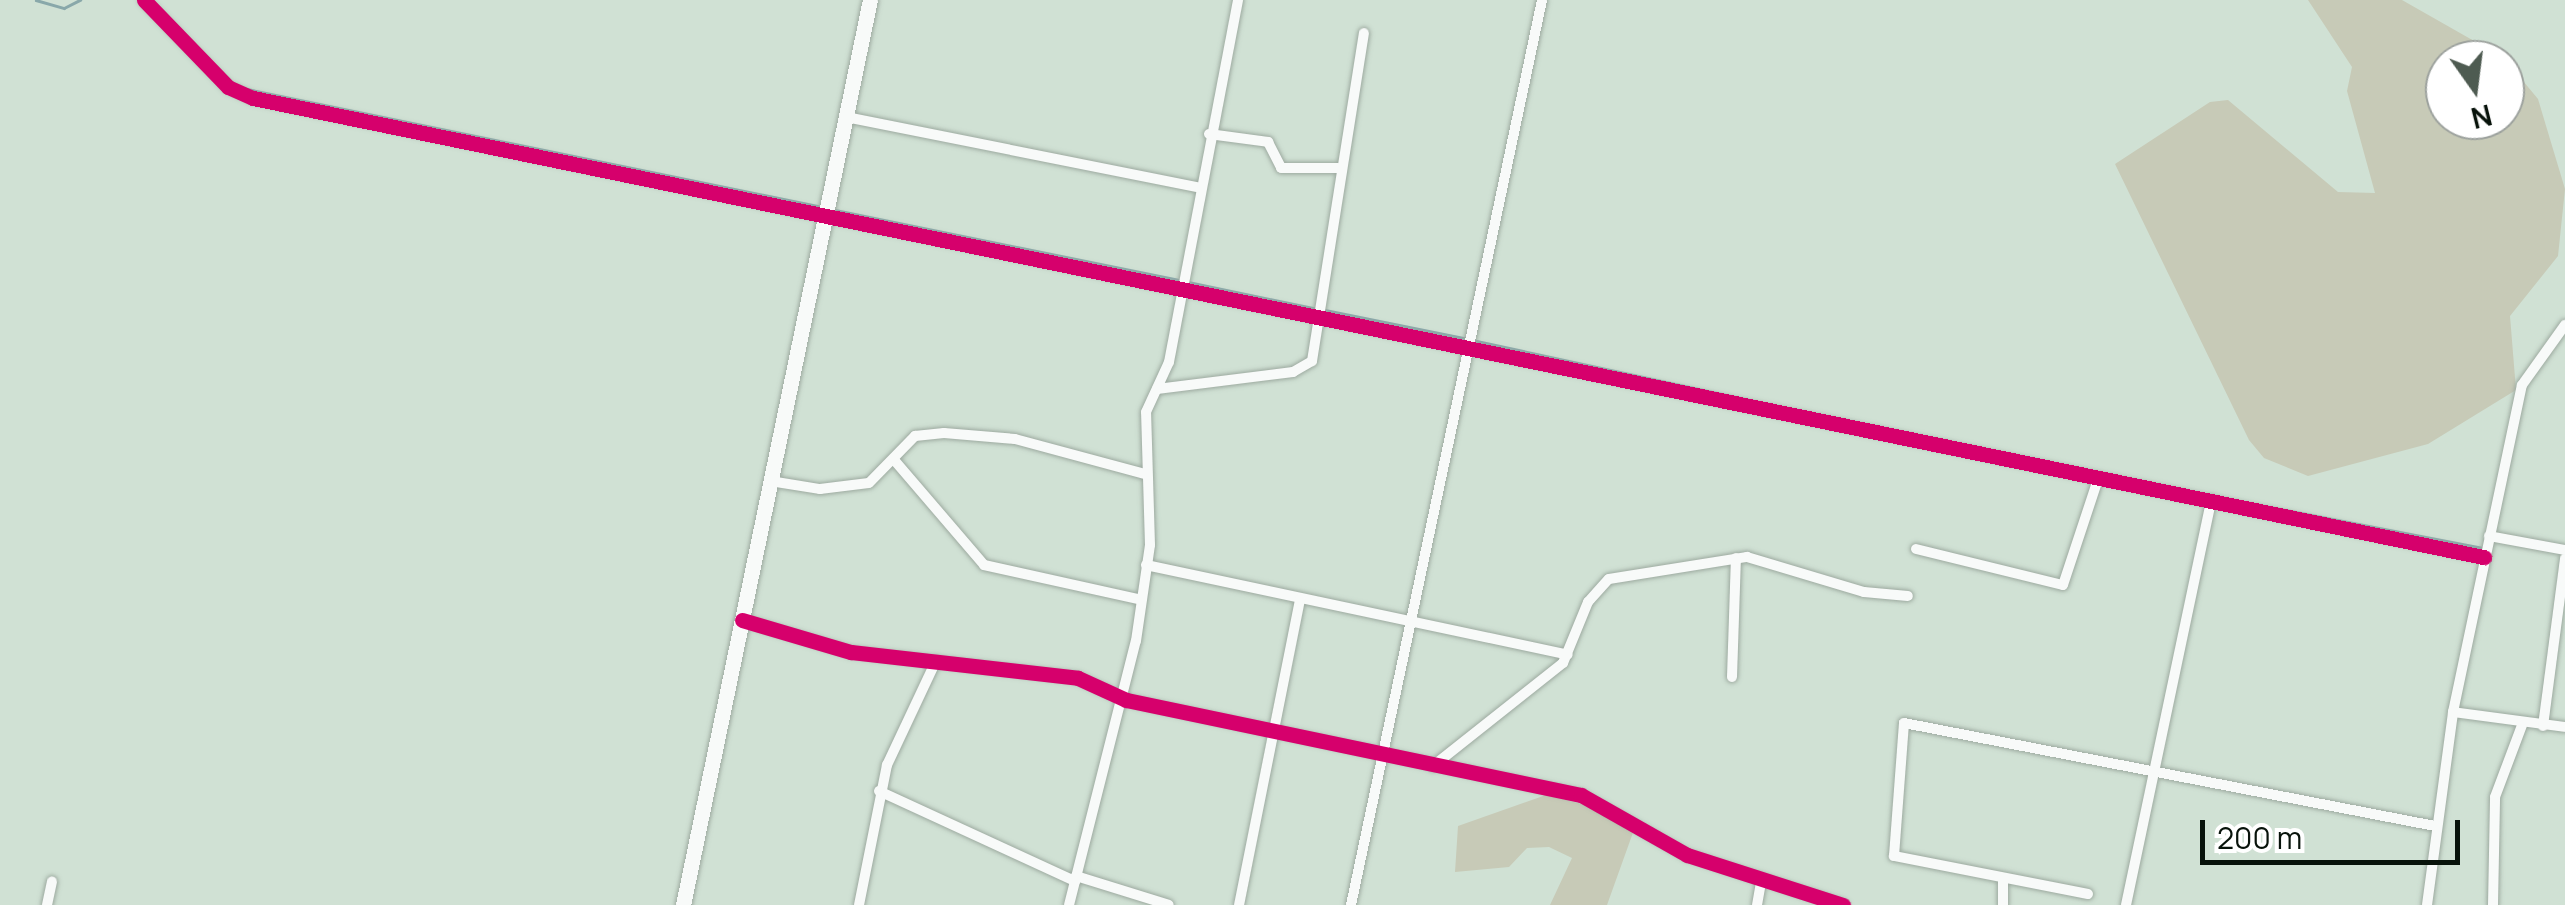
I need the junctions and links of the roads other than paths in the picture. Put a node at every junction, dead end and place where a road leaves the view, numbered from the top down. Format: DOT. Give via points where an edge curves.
graph roads {
  1 [pos="144,0"];
  2 [pos="870,0"];
  3 [pos="1238,0"];
  4 [pos="1542,0"];
  5 [pos="1364,32"];
  6 [pos="846,118"];
  7 [pos="1210,134"];
  8 [pos="1338,168"];
  9 [pos="1197,187"];
  10 [pos="825,214"];
  11 [pos="1181,286"];
  12 [pos="1318,314"];
  13 [pos="2565,325"];
  14 [pos="1468,344"];
  15 [pos="1157,388"];
  16 [pos="895,461"];
  17 [pos="1144,474"];
  18 [pos="770,481"];
  19 [pos="2097,482"];
  20 [pos="2211,500"];
  21 [pos="2489,536"];
  22 [pos="1916,549"];
  23 [pos="2565,554"];
  24 [pos="2484,557"];
  25 [pos="1736,558"];
  26 [pos="1146,566"];
  27 [pos="1908,596"];
  28 [pos="1137,598"];
  29 [pos="1300,598"];
  30 [pos="742,620"];
  31 [pos="1410,621"];
  32 [pos="1568,655"];
  33 [pos="936,661"];
  34 [pos="1732,677"];
  35 [pos="1120,696"];
  36 [pos="2453,712"];
  37 [pos="2522,724"];
  38 [pos="2543,726"];
  39 [pos="2565,728"];
  40 [pos="1276,732"];
  41 [pos="1382,755"];
  42 [pos="1433,766"];
  43 [pos="2155,766"];
  44 [pos="879,791"];
  45 [pos="2434,826"];
  46 [pos="1762,878"];
  47 [pos="1076,879"];
  48 [pos="2003,880"];
  49 [pos="52,882"];
  50 [pos="2088,894"];
  51 [pos="47,905"];
  52 [pos="682,905"];
  53 [pos="859,905"];
  54 [pos="1068,905"];
  55 [pos="1169,905"];
  56 [pos="1238,905"];
  57 [pos="1351,905"];
  58 [pos="1756,905"];
  59 [pos="1843,905"];
  60 [pos="2004,905"];
  61 [pos="2126,905"];
  62 [pos="2427,905"];
  63 [pos="2493,905"];
  1 -- 10 [label="street" via="228,87 253,98"];
  2 -- 6 [label="street"];
  3 -- 7 [label="street"];
  4 -- 14 [label="street"];
  5 -- 8 [label="street"];
  6 -- 9 [label="street"];
  6 -- 10 [label="street"];
  7 -- 8 [label="street" via="1268,142 1280,168"];
  7 -- 9 [label="street"];
  8 -- 12 [label="street"];
  9 -- 11 [label="street"];
  10 -- 11 [label="street"];
  10 -- 18 [label="street"];
  11 -- 12 [label="street"];
  11 -- 15 [label="street"];
  12 -- 14 [label="street"];
  12 -- 15 [label="street" via="1308,367"];
  13 -- 21 [label="street" via="2522,385"];
  14 -- 19 [label="street"];
  14 -- 31 [label="street"];
  15 -- 17 [label="street" via="1146,412"];
  16 -- 17 [label="street" via="924,433 987,434"];
  16 -- 18 [label="street" via="854,485"];
  16 -- 28 [label="street" via="980,563"];
  17 -- 26 [label="street"];
  18 -- 30 [label="street"];
  19 -- 20 [label="street"];
  19 -- 22 [label="street" via="2063,585"];
  20 -- 24 [label="street"];
  20 -- 43 [label="street"];
  21 -- 23 [label="street"];
  21 -- 24 [label="street"];
  23 -- 38 [label="street"];
  24 -- 36 [label="street"];
  25 -- 27 [label="street"];
  25 -- 32 [label="street" via="1602,582"];
  25 -- 34 [label="street"];
  26 -- 28 [label="street"];
  26 -- 29 [label="street"];
  28 -- 35 [label="street"];
  29 -- 31 [label="street"];
  29 -- 40 [label="street"];
  30 -- 33 [label="street" via="822,647"];
  30 -- 52 [label="street"];
  31 -- 32 [label="street"];
  31 -- 41 [label="street"];
  32 -- 42 [label="street"];
  33 -- 35 [label="street" via="1078,678"];
  33 -- 44 [label="street"];
  35 -- 40 [label="street"];
  35 -- 47 [label="street"];
  36 -- 37 [label="street"];
  36 -- 45 [label="street"];
  37 -- 38 [label="street"];
  37 -- 63 [label="street" via="2495,797"];
  38 -- 39 [label="street"];
  40 -- 41 [label="street"];
  40 -- 56 [label="street"];
  41 -- 42 [label="street"];
  41 -- 57 [label="street"];
  42 -- 46 [label="street" via="1606,802 1687,855"];
  43 -- 45 [label="street"];
  43 -- 48 [label="street" via="1904,723 1892,853"];
  43 -- 61 [label="street"];
  44 -- 47 [label="street"];
  44 -- 53 [label="street"];
  45 -- 62 [label="street"];
  46 -- 58 [label="street"];
  46 -- 59 [label="street"];
  47 -- 54 [label="street"];
  47 -- 55 [label="street"];
  48 -- 50 [label="street"];
  48 -- 60 [label="street"];
  49 -- 51 [label="street"];
}
